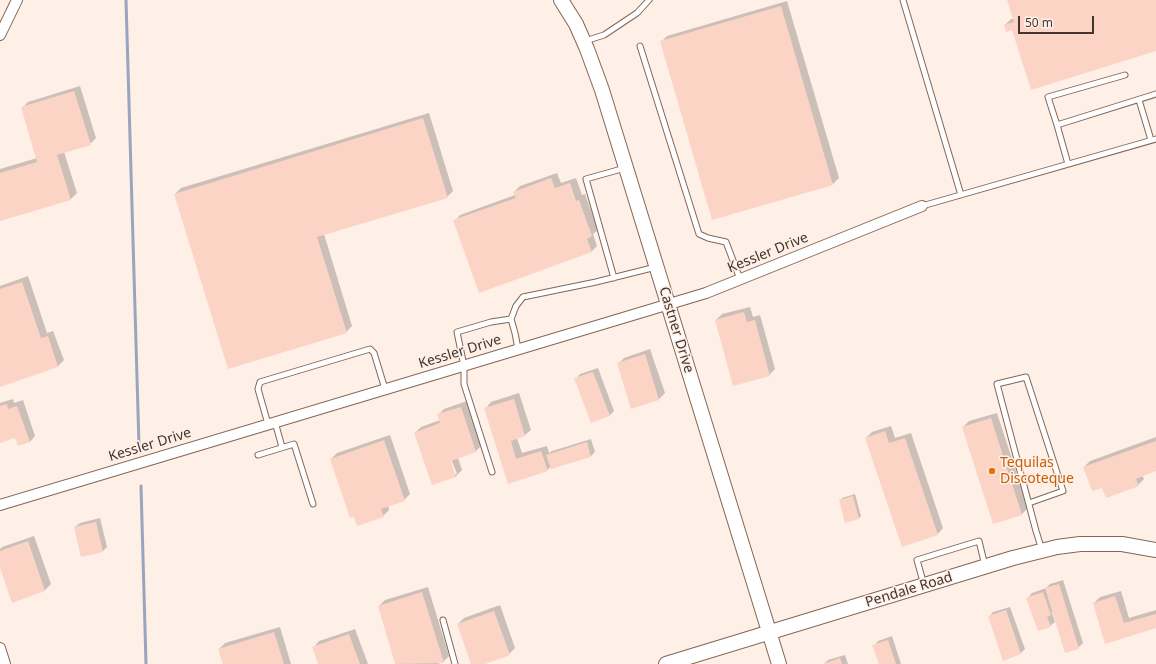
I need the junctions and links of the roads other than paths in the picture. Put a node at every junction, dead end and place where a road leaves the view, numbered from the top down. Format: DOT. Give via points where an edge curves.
graph roads {
  1 [pos="18,0"];
  2 [pos="561,0"];
  3 [pos="649,0"];
  4 [pos="903,0"];
  5 [pos="0,35"];
  6 [pos="584,42"];
  7 [pos="640,46"];
  8 [pos="1125,75"];
  9 [pos="1156,94"];
  10 [pos="1139,100"];
  11 [pos="1057,125"];
  12 [pos="1154,139"];
  13 [pos="1068,164"];
  14 [pos="626,168"];
  15 [pos="961,195"];
  16 [pos="922,206"];
  17 [pos="657,266"];
  18 [pos="614,278"];
  19 [pos="740,279"];
  20 [pos="668,304"];
  21 [pos="511,319"];
  22 [pos="518,349"];
  23 [pos="464,366"];
  24 [pos="386,389"];
  25 [pos="271,423"];
  26 [pos="282,447"];
  27 [pos="258,455"];
  28 [pos="492,472"];
  29 [pos="1029,502"];
  30 [pos="313,504"];
  31 [pos="0,505"];
  32 [pos="1042,550"];
  33 [pos="1156,550"];
  34 [pos="986,567"];
  35 [pos="924,586"];
  36 [pos="443,620"];
  37 [pos="770,632"];
  38 [pos="0,651"];
  39 [pos="5,664"];
  40 [pos="454,664"];
  41 [pos="666,664"];
  42 [pos="779,664"];
  1 -- 5 [label="street"];
  2 -- 6 [label="street, Castner Drive"];
  3 -- 6 [label="lane" via="637,13 604,35"];
  4 -- 15 [label="lane"];
  6 -- 14 [label="street, Castner Drive"];
  7 -- 19 [label="lane" via="699,234 726,242"];
  8 -- 11 [label="lane" via="1048,97"];
  9 -- 10 [label="lane"];
  10 -- 11 [label="lane"];
  10 -- 12 [label="lane"];
  11 -- 13 [label="lane"];
  12 -- 13 [label="lane"];
  13 -- 15 [label="lane"];
  14 -- 17 [label="street, Castner Drive"];
  14 -- 18 [label="lane" via="586,179"];
  15 -- 16 [label="lane"];
  16 -- 19 [label="street, Kessler Drive"];
  17 -- 18 [label="lane"];
  17 -- 20 [label="street, Castner Drive"];
  18 -- 21 [label="lane" via="523,297"];
  19 -- 20 [label="street, Kessler Drive" via="706,293"];
  20 -- 22 [label="street, Kessler Drive"];
  20 -- 37 [label="street, Castner Drive"];
  21 -- 22 [label="lane"];
  21 -- 23 [label="lane" via="457,332"];
  22 -- 23 [label="street, Kessler Drive"];
  23 -- 24 [label="street, Kessler Drive"];
  23 -- 28 [label="lane" via="464,384"];
  24 -- 25 [label="street, Kessler Drive"];
  24 -- 25 [label="lane" via="370,349 260,382 258,389"];
  25 -- 26 [label="lane"];
  25 -- 31 [label="street, Kessler Drive"];
  26 -- 27 [label="lane"];
  26 -- 30 [label="lane" via="294,444"];
  29 -- 29 [label="lane" via="997,384 1026,377 1062,491"];
  29 -- 32 [label="lane"];
  32 -- 33 [label="street, Pendale Road" via="1104,543"];
  32 -- 34 [label="street, Pendale Road"];
  34 -- 35 [label="street, Pendale Road"];
  34 -- 35 [label="lane" via="979,541 917,560"];
  35 -- 37 [label="street, Pendale Road"];
  36 -- 40 [label="lane"];
  37 -- 41 [label="street, Pendale Road"];
  37 -- 42 [label="street, Castner Drive"];
  38 -- 39 [label="street"];
}
